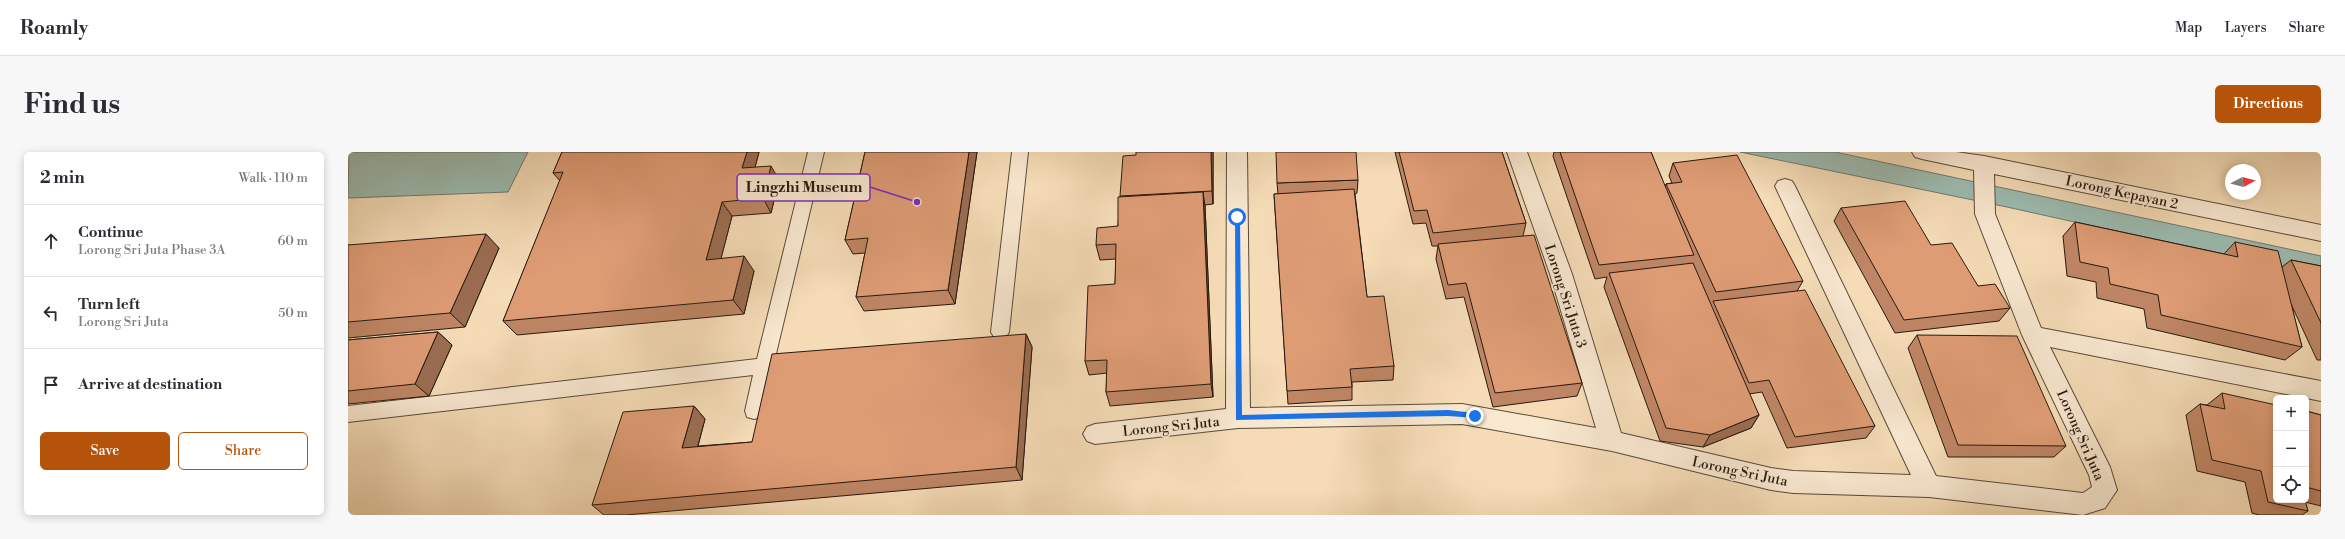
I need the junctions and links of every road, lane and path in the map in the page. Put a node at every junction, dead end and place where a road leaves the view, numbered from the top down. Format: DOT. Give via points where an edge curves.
graph roads {
  1 [pos="816,152"];
  2 [pos="1020,152"];
  3 [pos="1237,152"];
  4 [pos="1517,152"];
  5 [pos="1922,152"];
  6 [pos="1984,170"];
  7 [pos="1785,186"];
  8 [pos="2321,233"];
  9 [pos="1000,332"];
  10 [pos="2034,335"];
  11 [pos="765,366"];
  12 [pos="2321,391"];
  13 [pos="754,411"];
  14 [pos="348,414"];
  15 [pos="1238,418"];
  16 [pos="1095,434"];
  17 [pos="1612,441"];
  18 [pos="1929,486"];
  1 -- 11 [label="lane"];
  2 -- 9 [label="lane"];
  3 -- 15 [label="street"];
  4 -- 17 [label="street, Lorong Sri Juta 3" via="1561,274"];
  5 -- 6 [label="street, Lorong Kepayan 2"];
  6 -- 8 [label="street, Lorong Kepayan 2"];
  6 -- 10 [label="street, Lorong Sri Juta" via="1985,214"];
  7 -- 18 [label="street"];
  10 -- 12 [label="street"];
  10 -- 18 [label="street, Lorong Sri Juta" via="2101,475 2105,490 2096,500 2083,504"];
  11 -- 13 [label="lane"];
  11 -- 14 [label="lane"];
  15 -- 16 [label="street, Lorong Sri Juta"];
  15 -- 17 [label="street, Lorong Sri Juta" via="1462,414"];
  17 -- 18 [label="street, Lorong Sri Juta" via="1771,480"];
}
